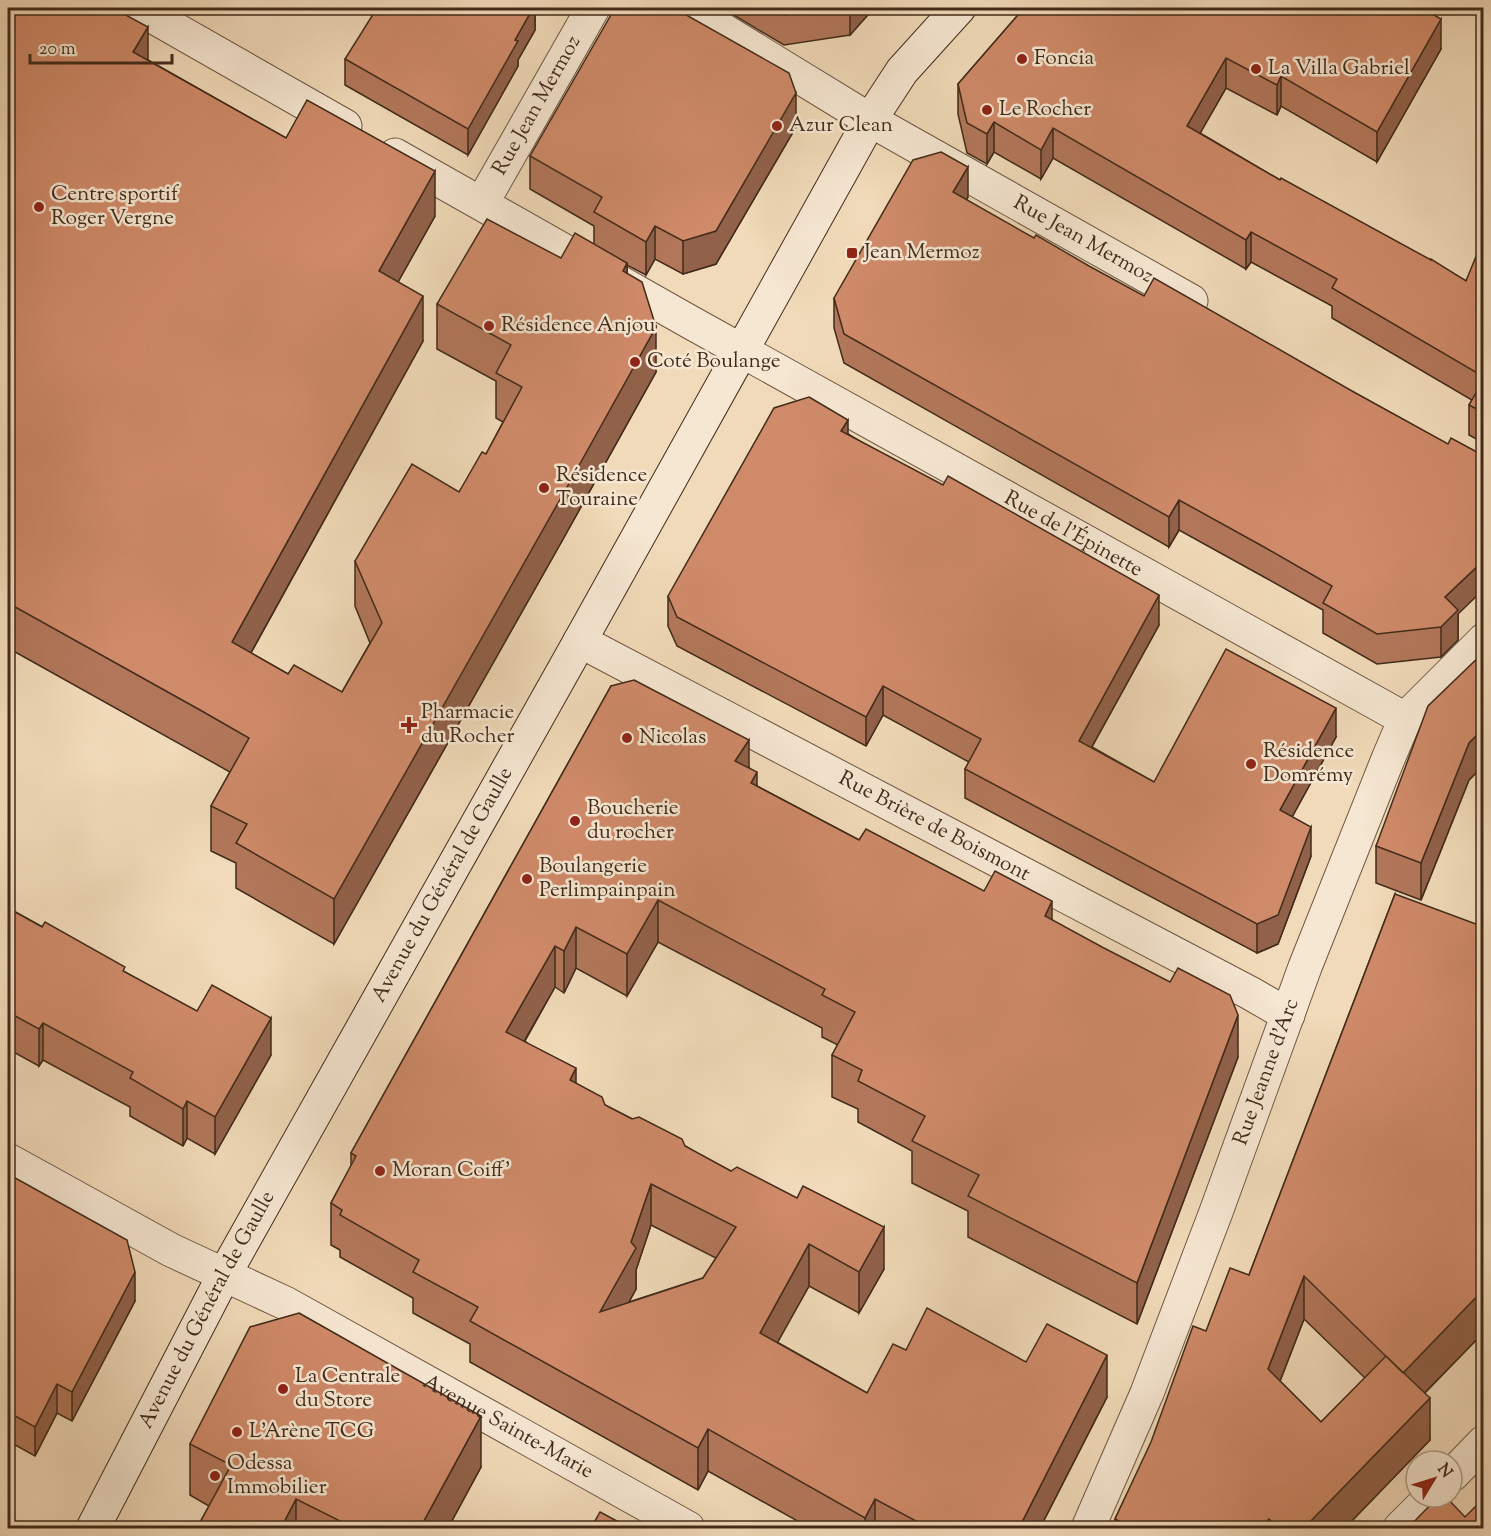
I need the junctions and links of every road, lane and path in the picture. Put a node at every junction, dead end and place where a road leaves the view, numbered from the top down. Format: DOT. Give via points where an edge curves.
graph roads {
  1 [pos="138,8"];
  2 [pos="593,8"];
  3 [pos="687,8"];
  4 [pos="959,8"];
  5 [pos="870,120"];
  6 [pos="482,203"];
  7 [pos="1215,314"];
  8 [pos="742,351"];
  9 [pos="1484,640"];
  10 [pos="580,641"];
  11 [pos="1405,719"];
  12 [pos="1288,1014"];
  13 [pos="8,1160"];
  14 [pos="224,1275"];
  15 [pos="1484,1442"];
  16 [pos="1464,1463"];
  17 [pos="1419,1509"];
  18 [pos="93,1528"];
  19 [pos="688,1528"];
  20 [pos="1088,1528"];
  21 [pos="1400,1528"];
  1 -- 6 [label="street, Rue de l'Épinette"];
  2 -- 6 [label="street, Rue Jean Mermoz"];
  3 -- 5 [label="street, Rue Jean Mermoz"];
  4 -- 5 [label="street, Avenue du Général de Gaulle" via="902,71"];
  5 -- 7 [label="street, Rue Jean Mermoz"];
  5 -- 8 [label="street, Avenue du Général de Gaulle"];
  6 -- 8 [label="street, Rue de l'Épinette"];
  8 -- 10 [label="street, Avenue du Général de Gaulle"];
  8 -- 11 [label="street, Rue de l'Épinette"];
  9 -- 11 [label="street, Rue Jeanne d'Arc"];
  10 -- 12 [label="street, Rue Brière de Boismont"];
  10 -- 14 [label="street, Avenue du Général de Gaulle"];
  11 -- 12 [label="street, Rue Jeanne d'Arc"];
  12 -- 20 [label="street, Rue Jeanne d'Arc" via="1147,1393"];
  13 -- 14 [label="street, Avenue Sainte-Marie"];
  14 -- 18 [label="street, Avenue du Général de Gaulle"];
  14 -- 19 [label="street, Avenue Sainte-Marie" via="285,1303"];
  15 -- 16 [label="street"];
  17 -- 21 [label="street"];
}
